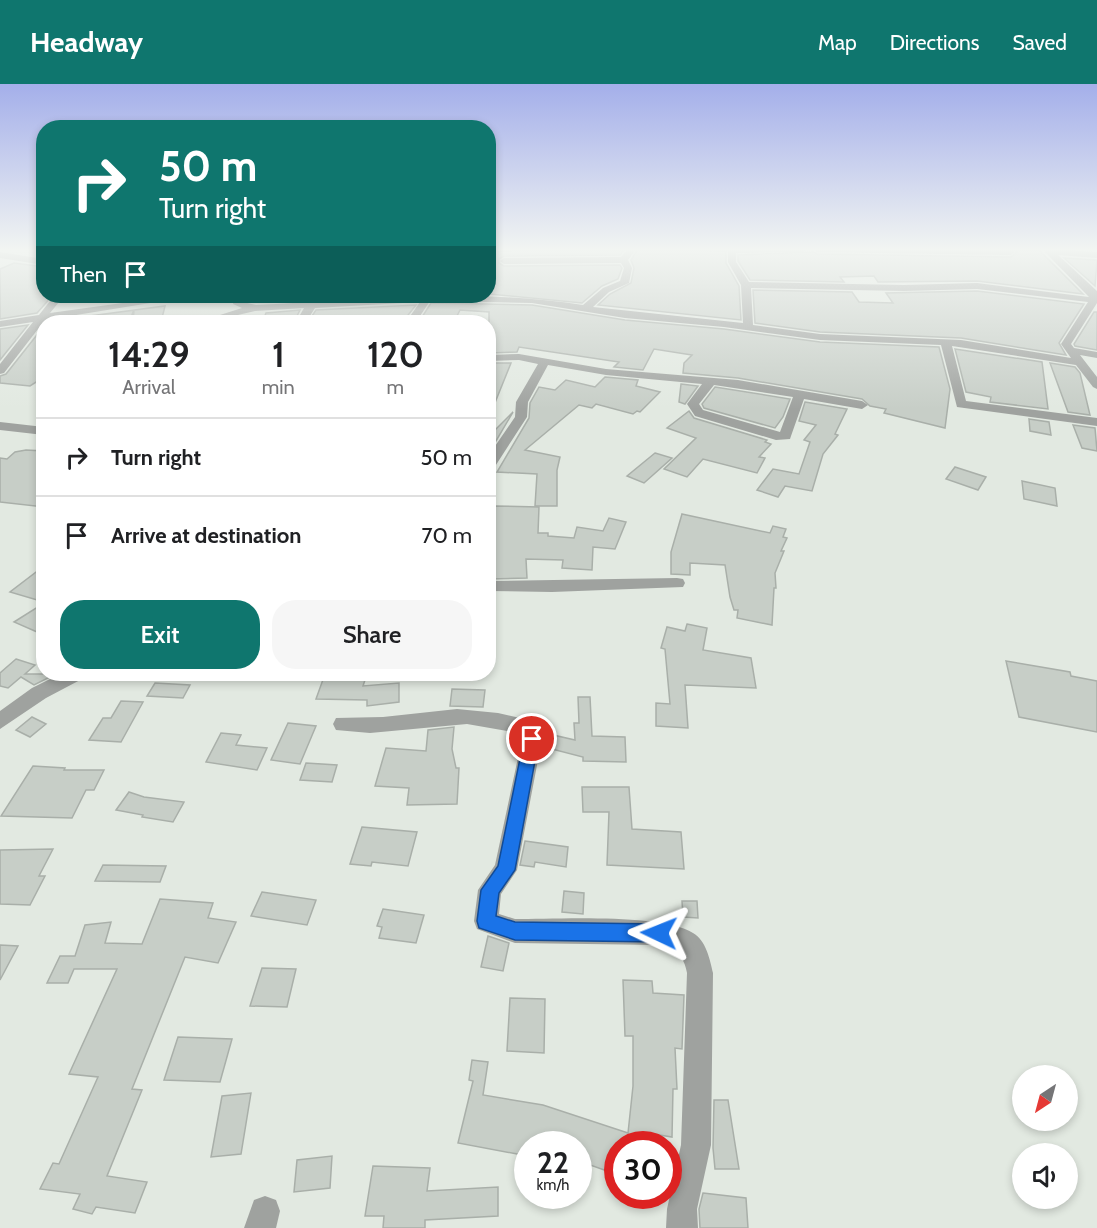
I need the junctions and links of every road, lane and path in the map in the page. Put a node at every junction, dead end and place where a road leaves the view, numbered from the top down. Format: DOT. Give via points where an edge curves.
graph roads {
  1 [pos="540,302"];
  2 [pos="592,302"];
  3 [pos="747,302"];
  4 [pos="1092,302"];
  5 [pos="54,303"];
  6 [pos="140,303"];
  7 [pos="236,303"];
  8 [pos="245,303"];
  9 [pos="329,303"];
  10 [pos="312,304"];
  11 [pos="256,308"];
  12 [pos="585,309"];
  13 [pos="44,315"];
  14 [pos="56,315"];
  15 [pos="226,315"];
  16 [pos="235,315"];
  17 [pos="305,315"];
  18 [pos="36,318"];
  19 [pos="748,323"];
  20 [pos="0,324"];
  21 [pos="36,324"];
  22 [pos="25,338"];
  23 [pos="36,339"];
  24 [pos="946,343"];
  25 [pos="1069,350"];
  26 [pos="1097,355"];
  27 [pos="496,358"];
  28 [pos="544,361"];
  29 [pos="1082,363"];
  30 [pos="0,371"];
  31 [pos="711,381"];
  32 [pos="1097,385"];
  33 [pos="800,393"];
  34 [pos="862,405"];
  35 [pos="1097,422"];
  36 [pos="0,426"];
  37 [pos="36,429"];
  38 [pos="496,454"];
  39 [pos="677,583"];
  40 [pos="496,586"];
  41 [pos="62,681"];
  42 [pos="0,721"];
  43 [pos="343,724"];
  44 [pos="681,1228"];
  1 -- 12 [label="street"];
  2 -- 12 [label="street"];
  3 -- 19 [label="street"];
  4 -- 25 [label="street" via="1066,344"];
  5 -- 13 [label="street"];
  6 -- 14 [label="street"];
  7 -- 15 [label="street"];
  8 -- 11 [label="street"];
  9 -- 10 [label="street"];
  10 -- 11 [label="street"];
  10 -- 17 [label="street"];
  11 -- 16 [label="street"];
  12 -- 19 [label="street" via="724,324"];
  18 -- 20 [label="street"];
  19 -- 24 [label="street" via="820,337"];
  21 -- 22 [label="street"];
  22 -- 23 [label="street"];
  22 -- 30 [label="street"];
  24 -- 29 [label="street"];
  24 -- 35 [label="street" via="961,404"];
  25 -- 26 [label="street"];
  25 -- 29 [label="street"];
  27 -- 28 [label="street"];
  28 -- 31 [label="street" via="606,372"];
  28 -- 38 [label="street" via="522,402 521,417"];
  29 -- 32 [label="street"];
  31 -- 33 [label="street"];
  31 -- 33 [label="street" via="693,404 699,413 776,436 785,436"];
  33 -- 34 [label="street"];
  36 -- 37 [label="street"];
  39 -- 40 [label="street"];
  41 -- 42 [label="street"];
  43 -- 44 [label="street" via="367,728 452,717 526,727 532,739 506,870 490,890 486,921 515,931 659,933 686,942 700,973 696,1145"];
}
